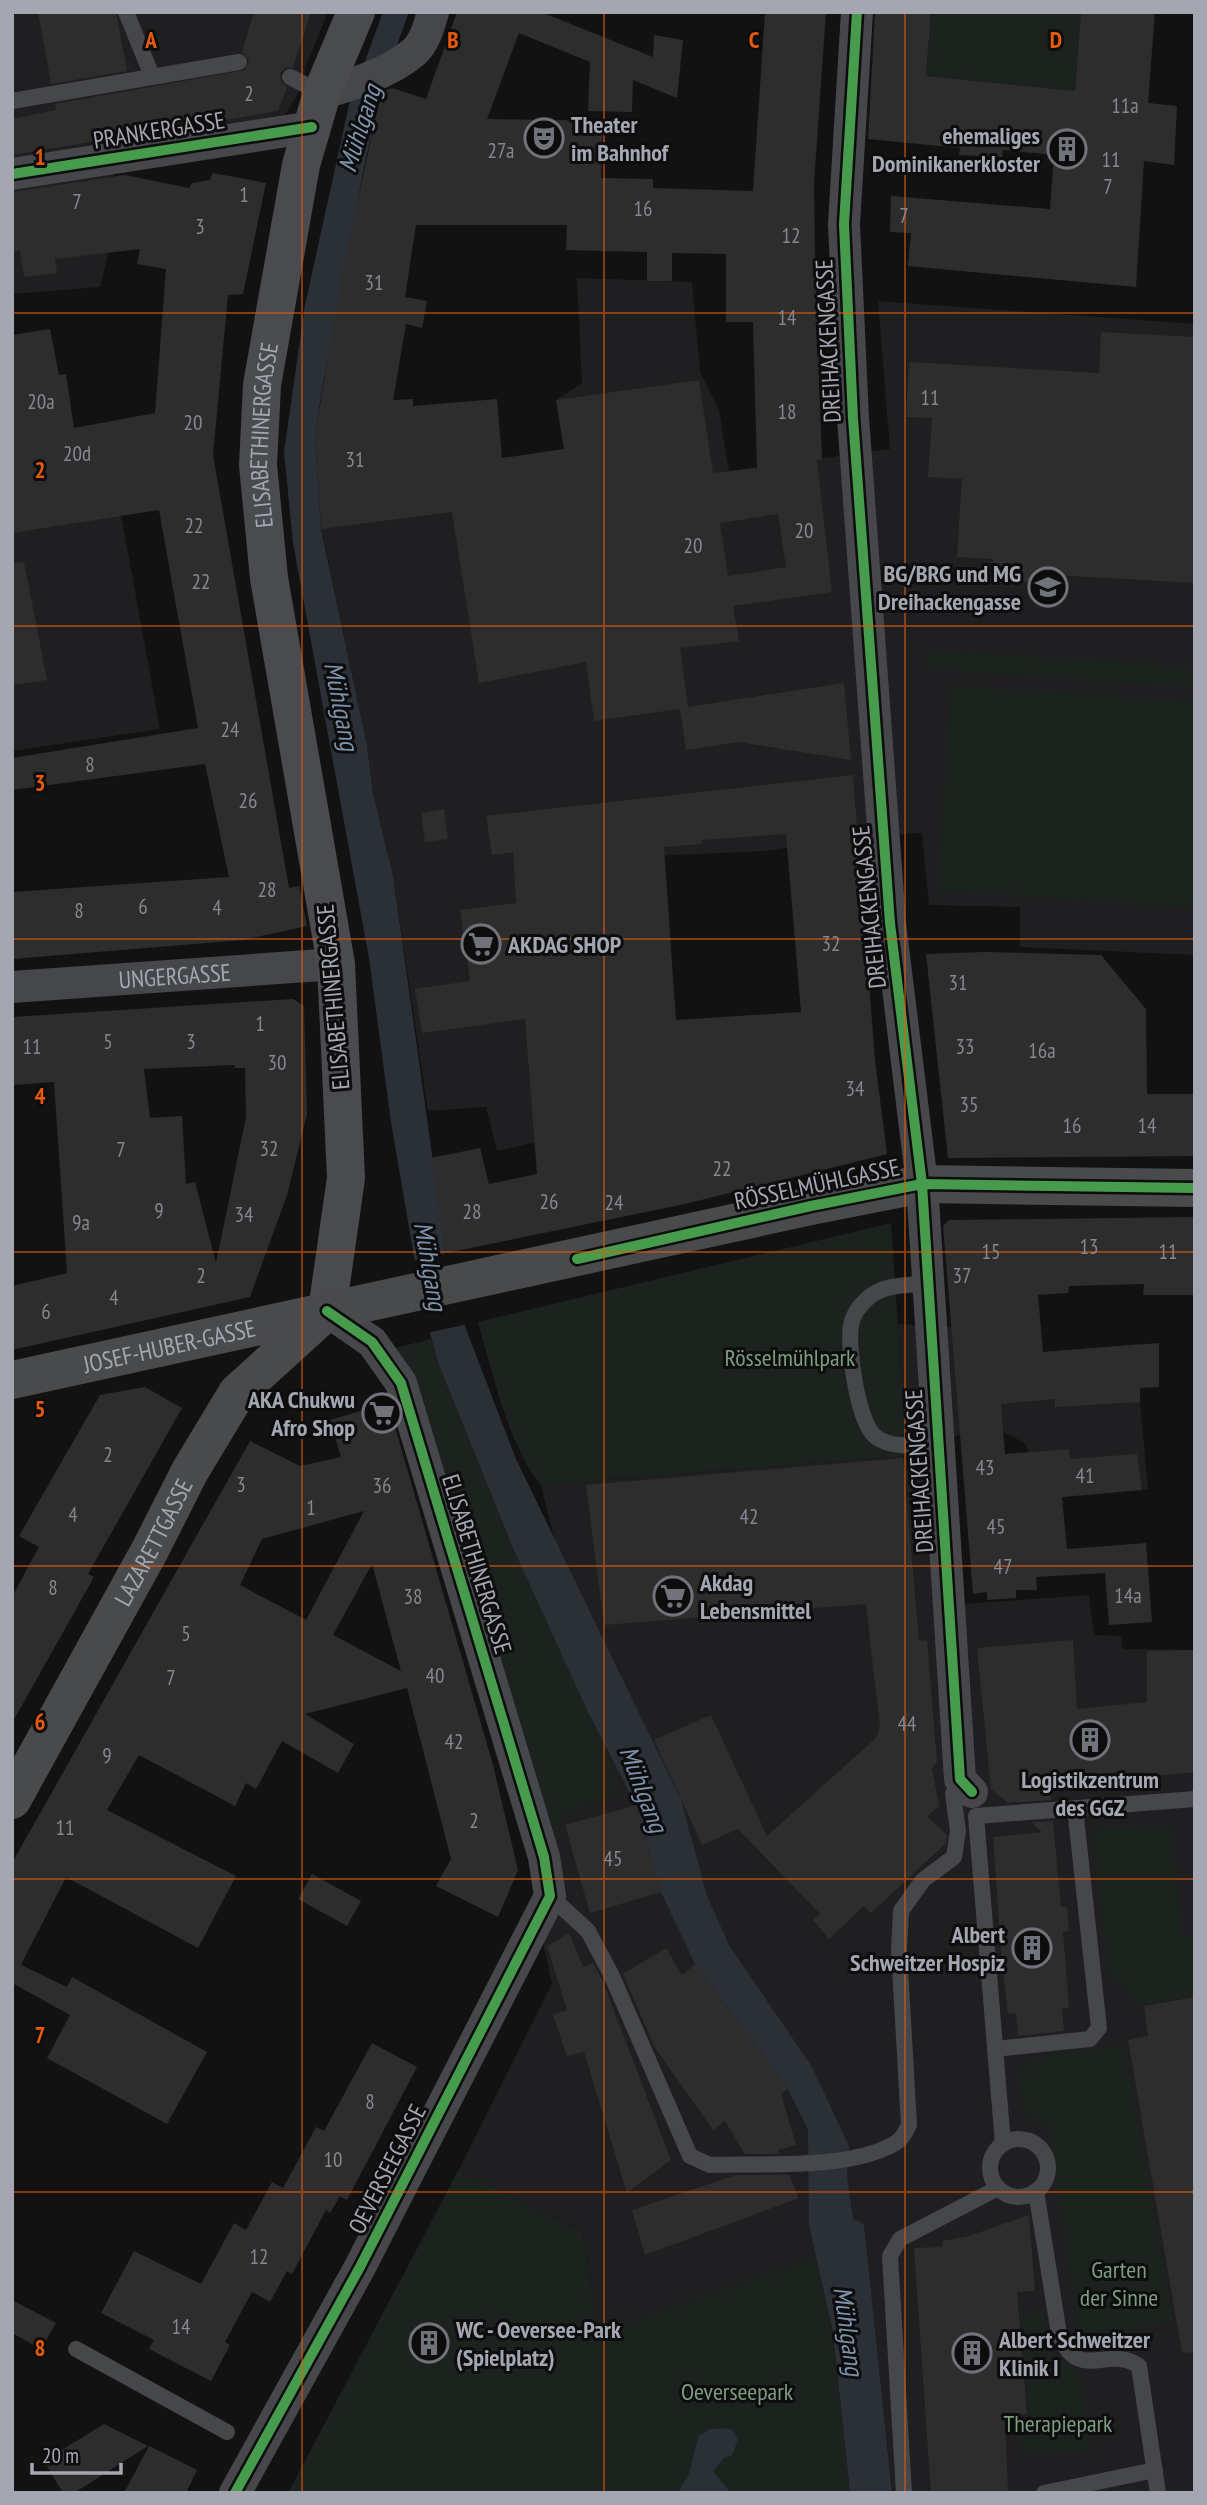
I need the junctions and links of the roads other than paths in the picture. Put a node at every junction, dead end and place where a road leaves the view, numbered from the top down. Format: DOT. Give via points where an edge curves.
graph roads {
  1 [pos="126,12"];
  2 [pos="356,12"];
  3 [pos="433,12"];
  4 [pos="857,12"];
  5 [pos="239,62"];
  6 [pos="152,76"];
  7 [pos="319,96"];
  8 [pos="12,101"];
  9 [pos="12,174"];
  10 [pos="335,964"];
  11 [pos="12,987"];
  12 [pos="922,1184"];
  13 [pos="1195,1188"];
  14 [pos="928,1283"];
  15 [pos="327,1311"];
  16 [pos="12,1380"];
  17 [pos="938,1443"];
  18 [pos="966,1786"];
  19 [pos="12,1800"];
  20 [pos="1195,1800"];
  21 [pos="1075,1808"];
  22 [pos="550,1896"];
  23 [pos="995,2049"];
  24 [pos="1003,2144"];
  25 [pos="998,2188"];
  26 [pos="1036,2191"];
  27 [pos="76,2349"];
  28 [pos="227,2432"];
  29 [pos="1155,2470"];
  30 [pos="235,2493"];
  31 [pos="904,2493"];
  32 [pos="1044,2493"];
  33 [pos="1158,2493"];
  1 -- 6 [label="lane"];
  2 -- 7 [label="main road, ELISABETHINERGASSE"];
  3 -- 7 [label="street" via="425,37 414,52"];
  4 -- 12 [label="street, DREIHACKENGASSE" via="844,224 853,418 890,923"];
  5 -- 6 [label="lane"];
  6 -- 8 [label="lane"];
  7 -- 9 [label="street, PRANKERGASSE"];
  7 -- 10 [label="main road, ELISABETHINERGASSE" via="300,164 262,385 258,465 269,578"];
  10 -- 11 [label="street, UNGERGASSE"];
  10 -- 15 [label="main road, ELISABETHINERGASSE" via="346,1178"];
  12 -- 13 [label="main road, RÖSSELMÜHLGASSE"];
  12 -- 14 [label="street, DREIHACKENGASSE"];
  12 -- 15 [label="main road, RÖSSELMÜHLGASSE"];
  14 -- 17 [label="street, DREIHACKENGASSE"];
  14 -- 17 [label="lane" via="880,1290 854,1312 850,1329 863,1422 874,1436 898,1445"];
  15 -- 16 [label="main road, JOSEF-HUBER-GASSE"];
  15 -- 19 [label="main road, LAZARETTGASSE" via="237,1393"];
  15 -- 22 [label="street, ELISABETHINERGASSE" via="372,1342 401,1383 544,1857"];
  17 -- 18 [label="street, DREIHACKENGASSE"];
  18 -- 22 [label="lane" via="953,1794 958,1830 954,1857 923,1880 901,1911 909,2125 893,2145 853,2158 710,2165 690,2156 611,1974 587,1931"];
  20 -- 21 [label="lane"];
  21 -- 23 [label="lane" via="1099,2028 1090,2039"];
  21 -- 23 [label="lane" via="976,1816"];
  22 -- 30 [label="street, OEVERSEEGASSE" via="365,2256"];
  23 -- 24 [label="lane"];
  24 -- 25 [label="lane" via="990,2162"];
  24 -- 26 [label="lane" via="1017,2138 1042,2150 1047,2175"];
  25 -- 26 [label="lane" via="1021,2196"];
  25 -- 31 [label="lane" via="900,2239 890,2256"];
  26 -- 29 [label="lane" via="1059,2334 1066,2352 1082,2361 1128,2358 1139,2366"];
  27 -- 28 [label="lane"];
  29 -- 32 [label="lane"];
  29 -- 33 [label="lane"];
}
